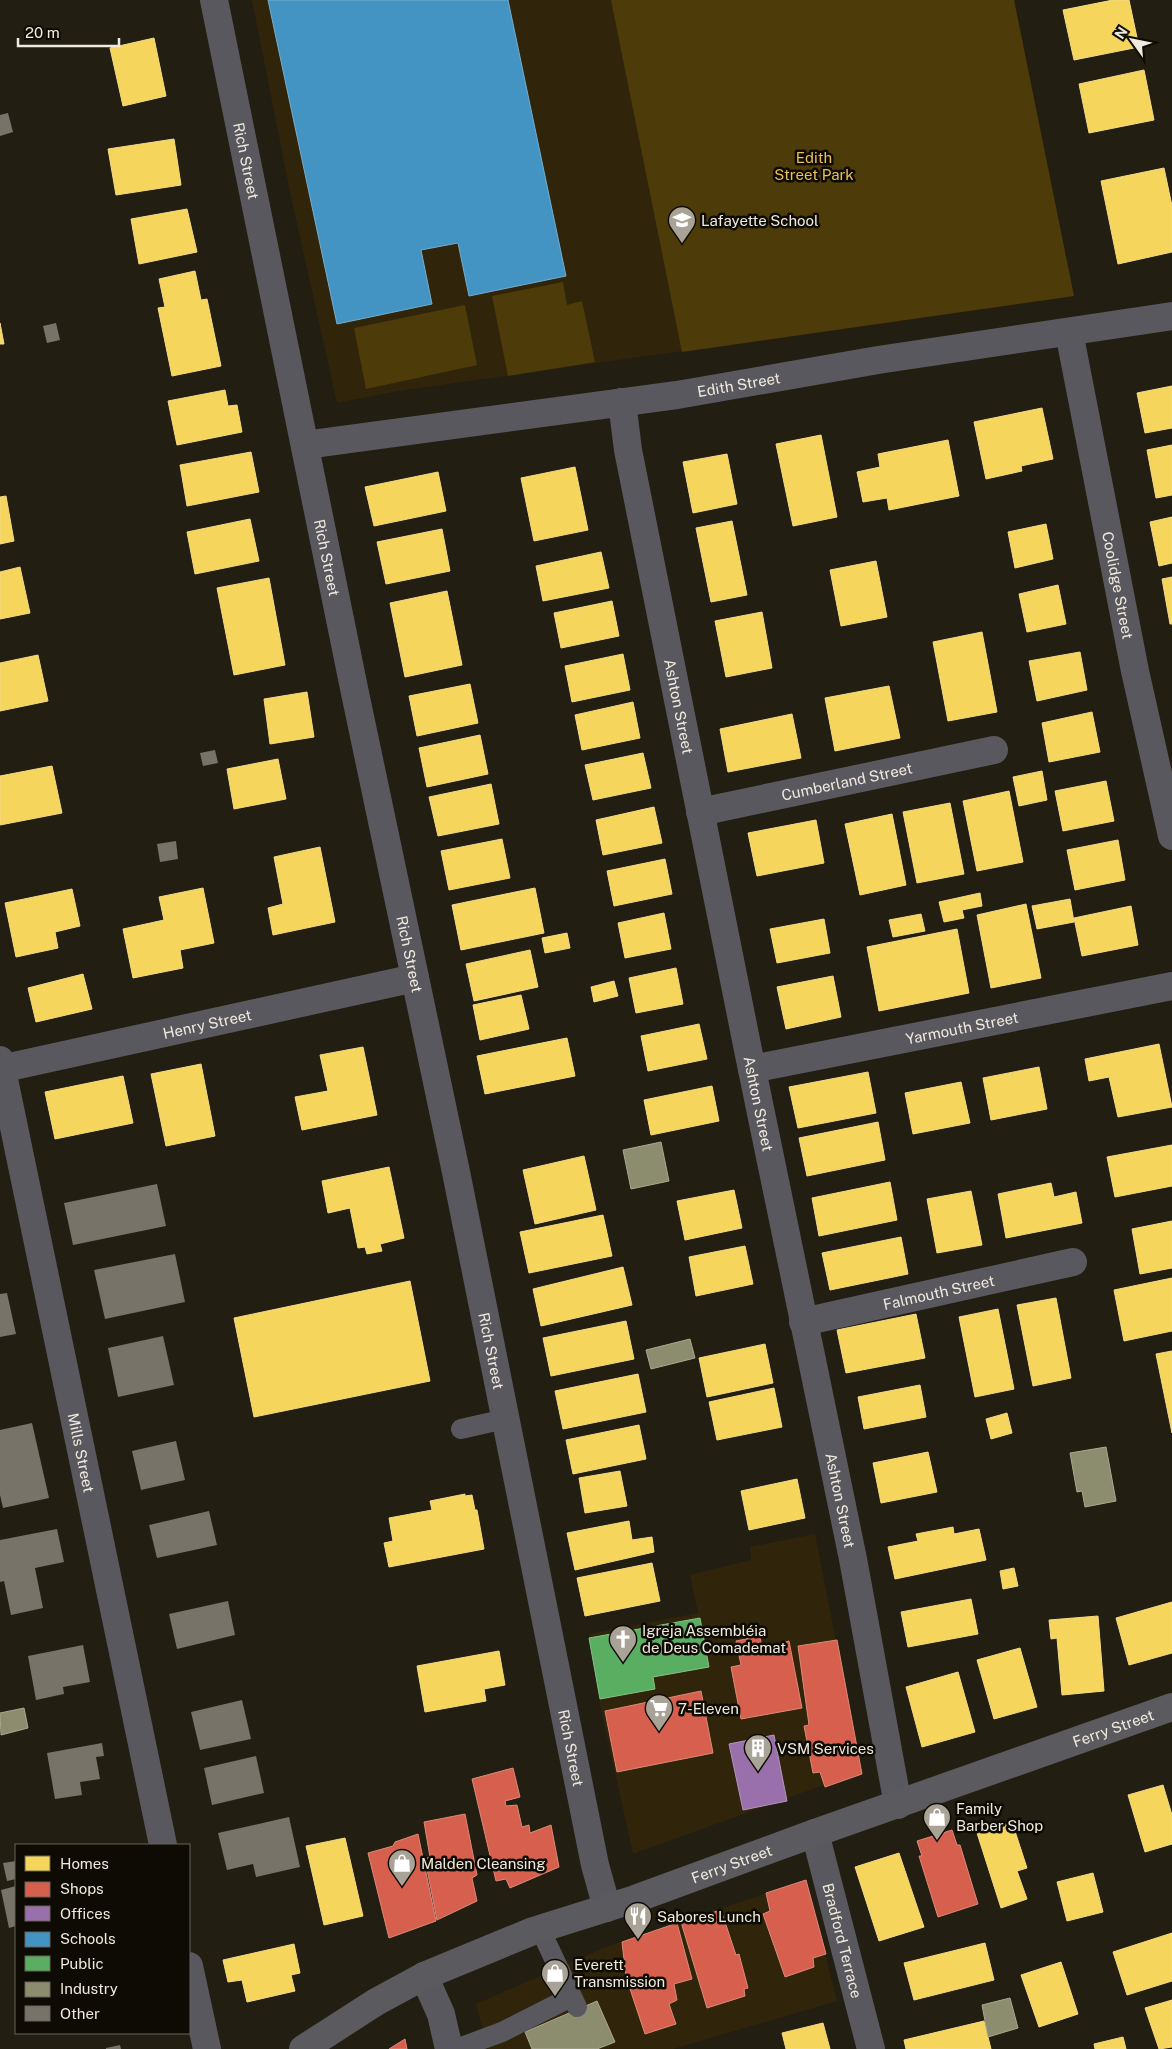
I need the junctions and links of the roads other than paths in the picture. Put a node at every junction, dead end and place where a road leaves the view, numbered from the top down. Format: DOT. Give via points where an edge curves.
graph roads {
  1 [pos="214,0"];
  2 [pos="1172,316"];
  3 [pos="1068,332"];
  4 [pos="622,402"];
  5 [pos="304,445"];
  6 [pos="994,750"];
  7 [pos="700,812"];
  8 [pos="1172,836"];
  9 [pos="414,978"];
  10 [pos="1172,986"];
  11 [pos="1,1066"];
  12 [pos="752,1069"];
  13 [pos="1073,1262"];
  14 [pos="803,1322"];
  15 [pos="505,1418"];
  16 [pos="462,1429"];
  17 [pos="1172,1707"];
  18 [pos="898,1805"];
  19 [pos="816,1833"];
  20 [pos="163,1844"];
  21 [pos="607,1908"];
  22 [pos="540,1929"];
  23 [pos="190,1971"];
  24 [pos="424,1976"];
  25 [pos="505,2041"];
  26 [pos="207,2049"];
  27 [pos="303,2049"];
  28 [pos="449,2049"];
  29 [pos="456,2049"];
  30 [pos="871,2049"];
  1 -- 5 [label="street, Rich Street"];
  2 -- 3 [label="street, Edith Street"];
  3 -- 4 [label="street, Edith Street"];
  3 -- 8 [label="street, Coolidge Street" via="1135,671"];
  4 -- 5 [label="street, Edith Street"];
  4 -- 7 [label="street, Ashton Street" via="628,450"];
  5 -- 9 [label="street, Rich Street"];
  6 -- 7 [label="street, Cumberland Street"];
  7 -- 12 [label="street, Ashton Street"];
  9 -- 11 [label="street, Henry Street"];
  9 -- 15 [label="street, Rich Street"];
  10 -- 12 [label="street, Yarmouth Street"];
  11 -- 20 [label="street, Mills Street"];
  12 -- 14 [label="street, Ashton Street"];
  13 -- 14 [label="street, Falmouth Street"];
  14 -- 18 [label="street, Ashton Street" via="853,1559"];
  15 -- 16 [label="lane"];
  15 -- 21 [label="street, Rich Street" via="595,1865"];
  17 -- 18 [label="main road, Ferry Street"];
  18 -- 19 [label="main road, Ferry Street"];
  19 -- 21 [label="main road, Ferry Street"];
  19 -- 30 [label="street, Bradford Terrace"];
  21 -- 22 [label="main road, Ferry Street"];
  22 -- 24 [label="main road, Ferry Street"];
  22 -- 25 [label="lane" via="575,2003"];
  23 -- 26 [label="street"];
  24 -- 27 [label="main road, Ferry Street" via="376,2002"];
  24 -- 28 [label="street" via="441,2014"];
  25 -- 29 [label="lane"];
}
